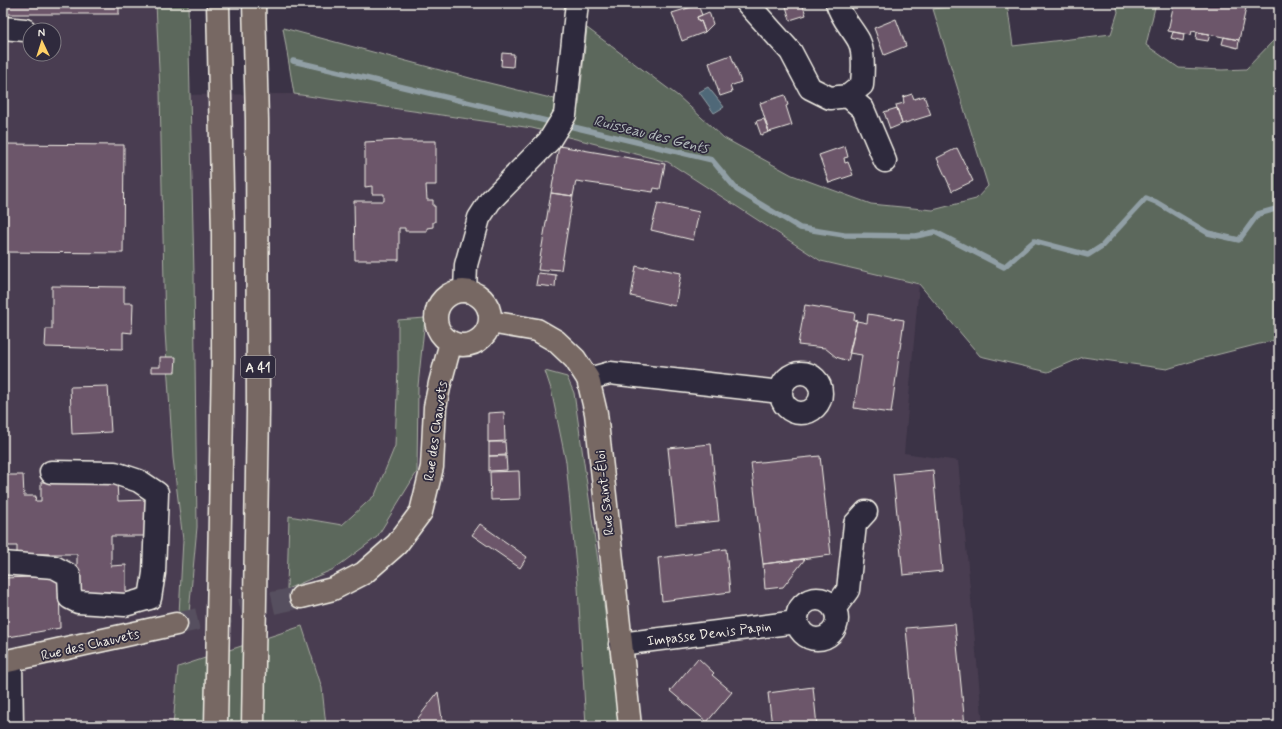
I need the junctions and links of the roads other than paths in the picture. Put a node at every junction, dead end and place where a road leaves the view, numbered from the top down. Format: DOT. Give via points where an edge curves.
graph roads {
  1 [pos="218,3"];
  2 [pos="254,3"];
  3 [pos="577,3"];
  4 [pos="747,3"];
  5 [pos="837,3"];
  6 [pos="3,28"];
  7 [pos="22,30"];
  8 [pos="848,96"];
  9 [pos="885,161"];
  10 [pos="465,291"];
  11 [pos="490,322"];
  12 [pos="452,342"];
  13 [pos="588,379"];
  14 [pos="781,392"];
  15 [pos="51,472"];
  16 [pos="866,512"];
  17 [pos="3,564"];
  18 [pos="301,597"];
  19 [pos="835,608"];
  20 [pos="797,622"];
  21 [pos="176,624"];
  22 [pos="620,644"];
  23 [pos="7,661"];
  24 [pos="12,726"];
  25 [pos="216,726"];
  26 [pos="253,726"];
  27 [pos="630,726"];
  1 -- 25 [label="main road, A 41" via="223,358"];
  2 -- 26 [label="main road, A 41" via="258,409"];
  3 -- 10 [label="street" via="560,122 548,141 490,200 479,218 466,265"];
  4 -- 8 [label="street" via="791,52 810,88 830,98"];
  5 -- 8 [label="street" via="842,16 860,42 863,66 862,85"];
  6 -- 7 [label="street"];
  8 -- 9 [label="street" via="863,109"];
  10 -- 11 [label="main road" via="472,292 484,301 488,307"];
  10 -- 12 [label="main road" via="451,294 440,304 437,311 441,332"];
  11 -- 12 [label="main road" via="487,330 476,342"];
  11 -- 13 [label="main road, Rue Saint-Éloi" via="537,330 556,341 575,359"];
  12 -- 18 [label="main road, Rue des Chauvets" via="440,383 432,466 421,512 397,544 364,573 333,589"];
  13 -- 14 [label="street" via="610,372"];
  13 -- 22 [label="main road, Rue Saint-Éloi" via="596,413"];
  15 -- 17 [label="street" via="115,473 139,481 157,493 154,573 150,598 125,605 78,602 70,598 69,575 54,567"];
  16 -- 19 [label="street" via="855,524 848,590"];
  19 -- 20 [label="street" via="824,599 810,599 800,608"];
  19 -- 20 [label="street" via="838,621 836,628 827,637 808,637"];
  20 -- 22 [label="street, Impasse Denis Papin"];
  21 -- 23 [label="main road, Rue des Chauvets"];
  22 -- 27 [label="main road, Rue Saint-Éloi"];
  23 -- 24 [label="street"];
}
